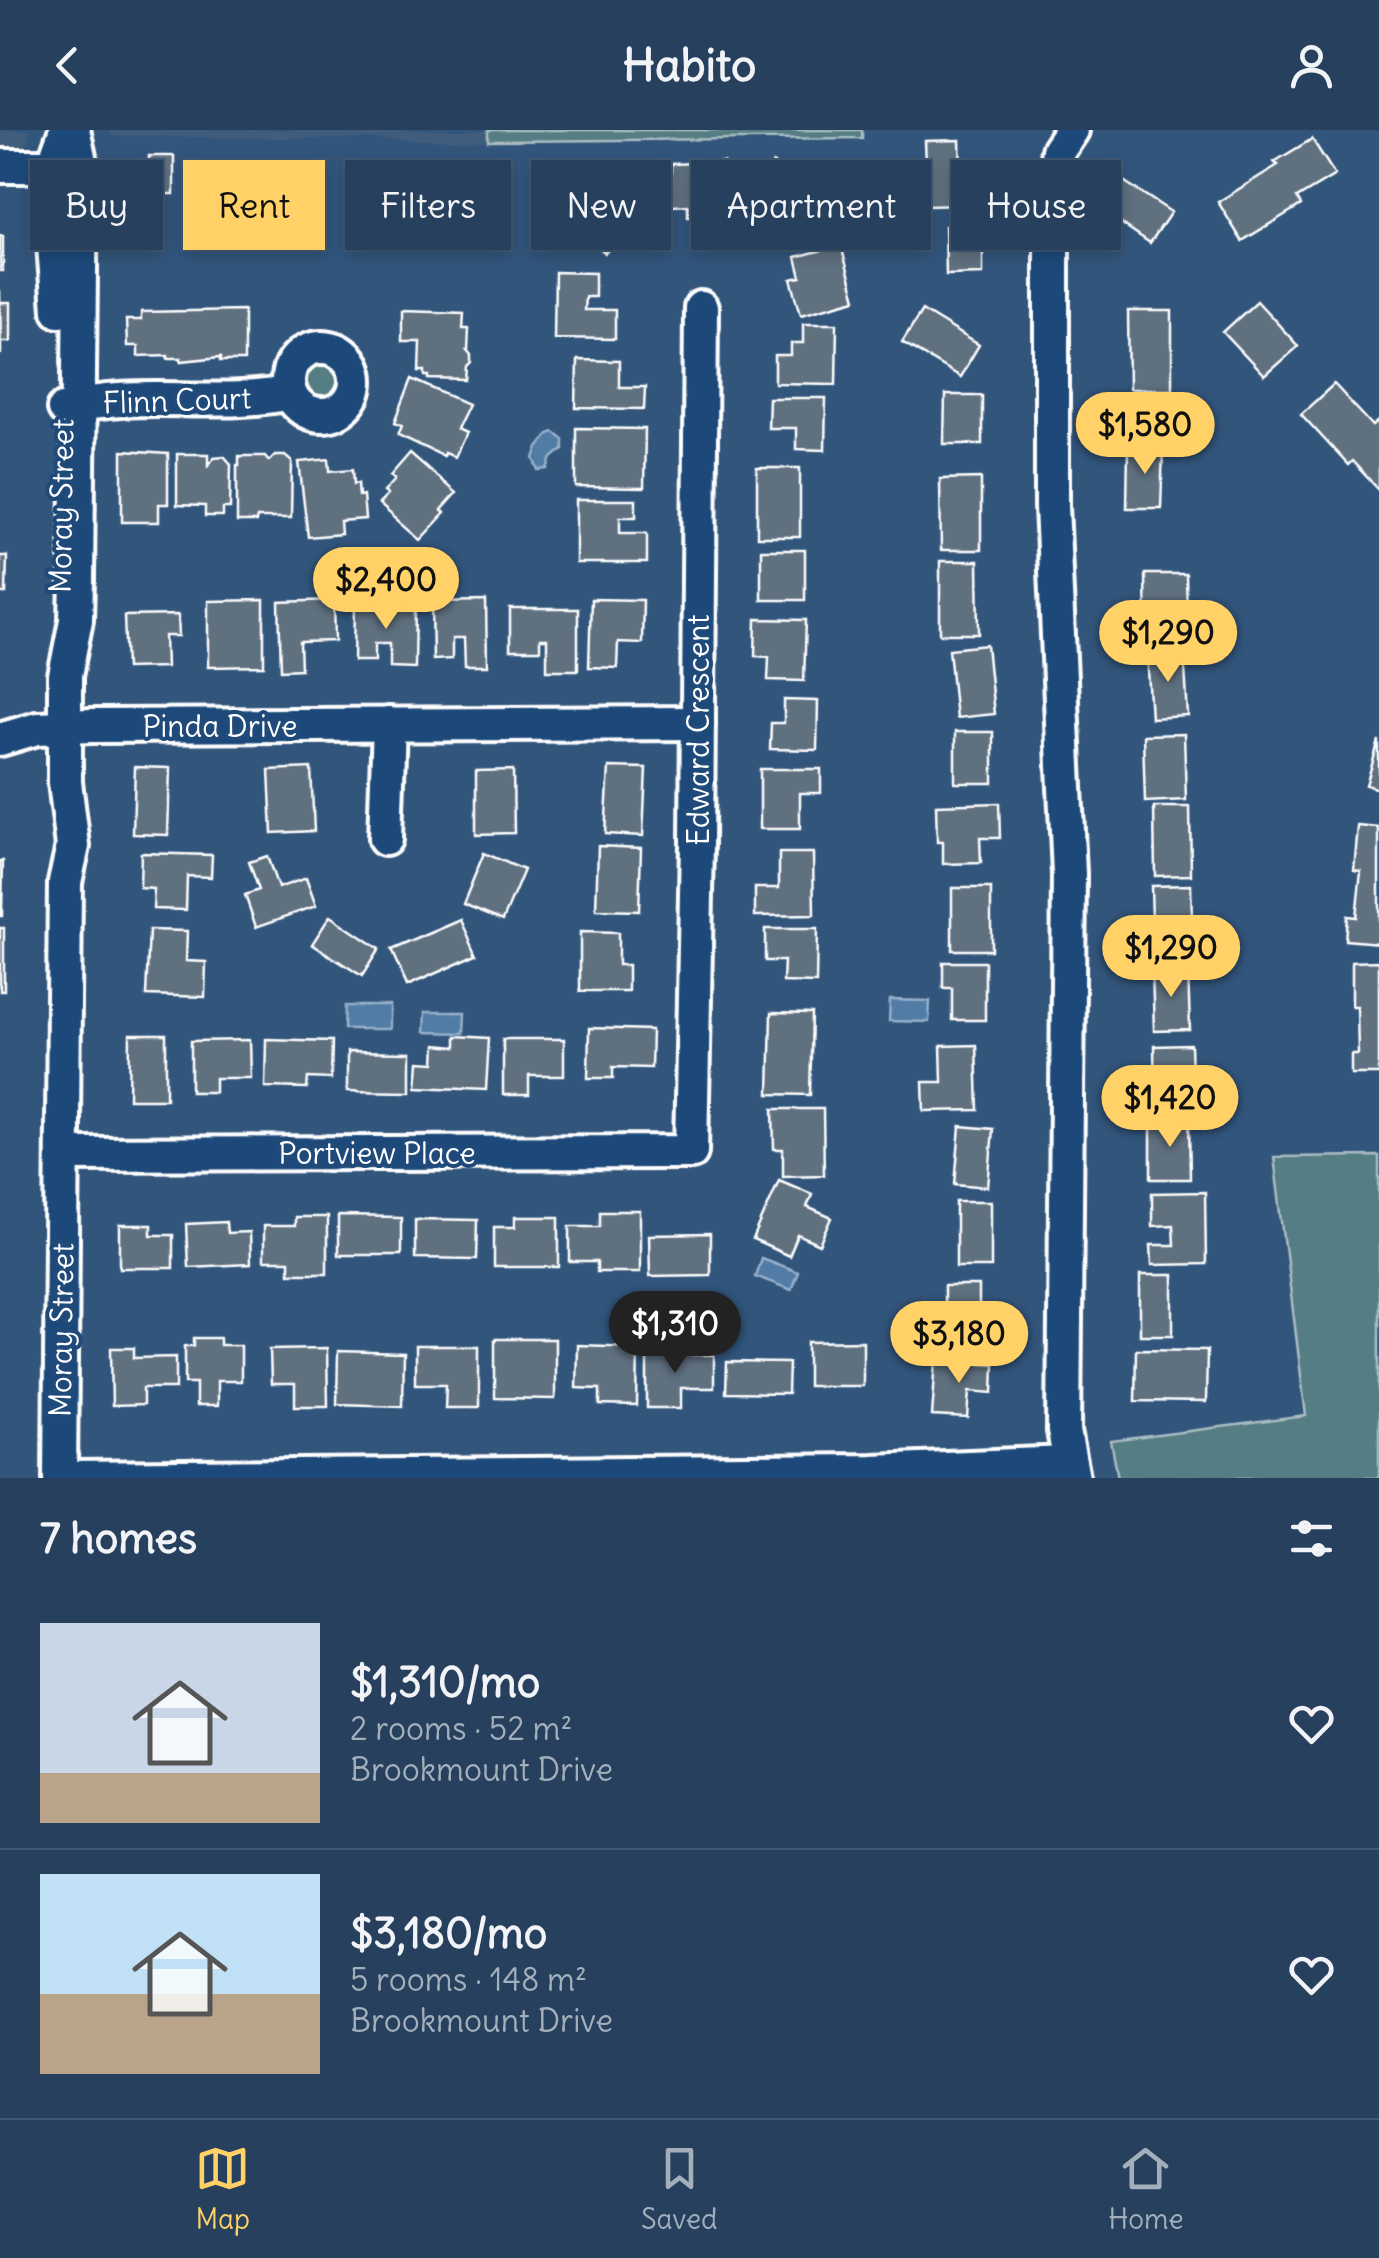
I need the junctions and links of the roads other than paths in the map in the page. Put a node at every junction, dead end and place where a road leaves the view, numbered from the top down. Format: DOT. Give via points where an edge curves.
graph roads {
  1 [pos="70,130"];
  2 [pos="1072,130"];
  3 [pos="68,160"];
  4 [pos="0,166"];
  5 [pos="30,166"];
  6 [pos="54,250"];
  7 [pos="701,308"];
  8 [pos="290,393"];
  9 [pos="72,407"];
  10 [pos="698,723"];
  11 [pos="389,724"];
  12 [pos="58,727"];
  13 [pos="0,739"];
  14 [pos="384,838"];
  15 [pos="692,1152"];
  16 [pos="63,1154"];
  17 [pos="1071,1470"];
  18 [pos="871,1474"];
  19 [pos="60,1478"];
  20 [pos="70,1478"];
  1 -- 3 [label="street, Moray Street"];
  2 -- 17 [label="street" via="1058,152 1052,188 1052,506 1068,847 1064,1432"];
  4 -- 5 [label="street"];
  6 -- 9 [label="street, Moray Street"];
  7 -- 10 [label="street, Edward Crescent"];
  8 -- 9 [label="street, Flinn Court" via="107,399"];
  9 -- 12 [label="street, Moray Street" via="76,620"];
  10 -- 11 [label="street, Pinda Drive"];
  10 -- 15 [label="street, Edward Crescent"];
  11 -- 12 [label="street, Pinda Drive"];
  11 -- 14 [label="street"];
  12 -- 13 [label="street, Pinda Drive"];
  12 -- 16 [label="street, Moray Street" via="73,846 65,882"];
  15 -- 16 [label="street, Portview Place"];
  16 -- 19 [label="street, Moray Street"];
  17 -- 18 [label="street"];
  18 -- 20 [label="street"];
}
